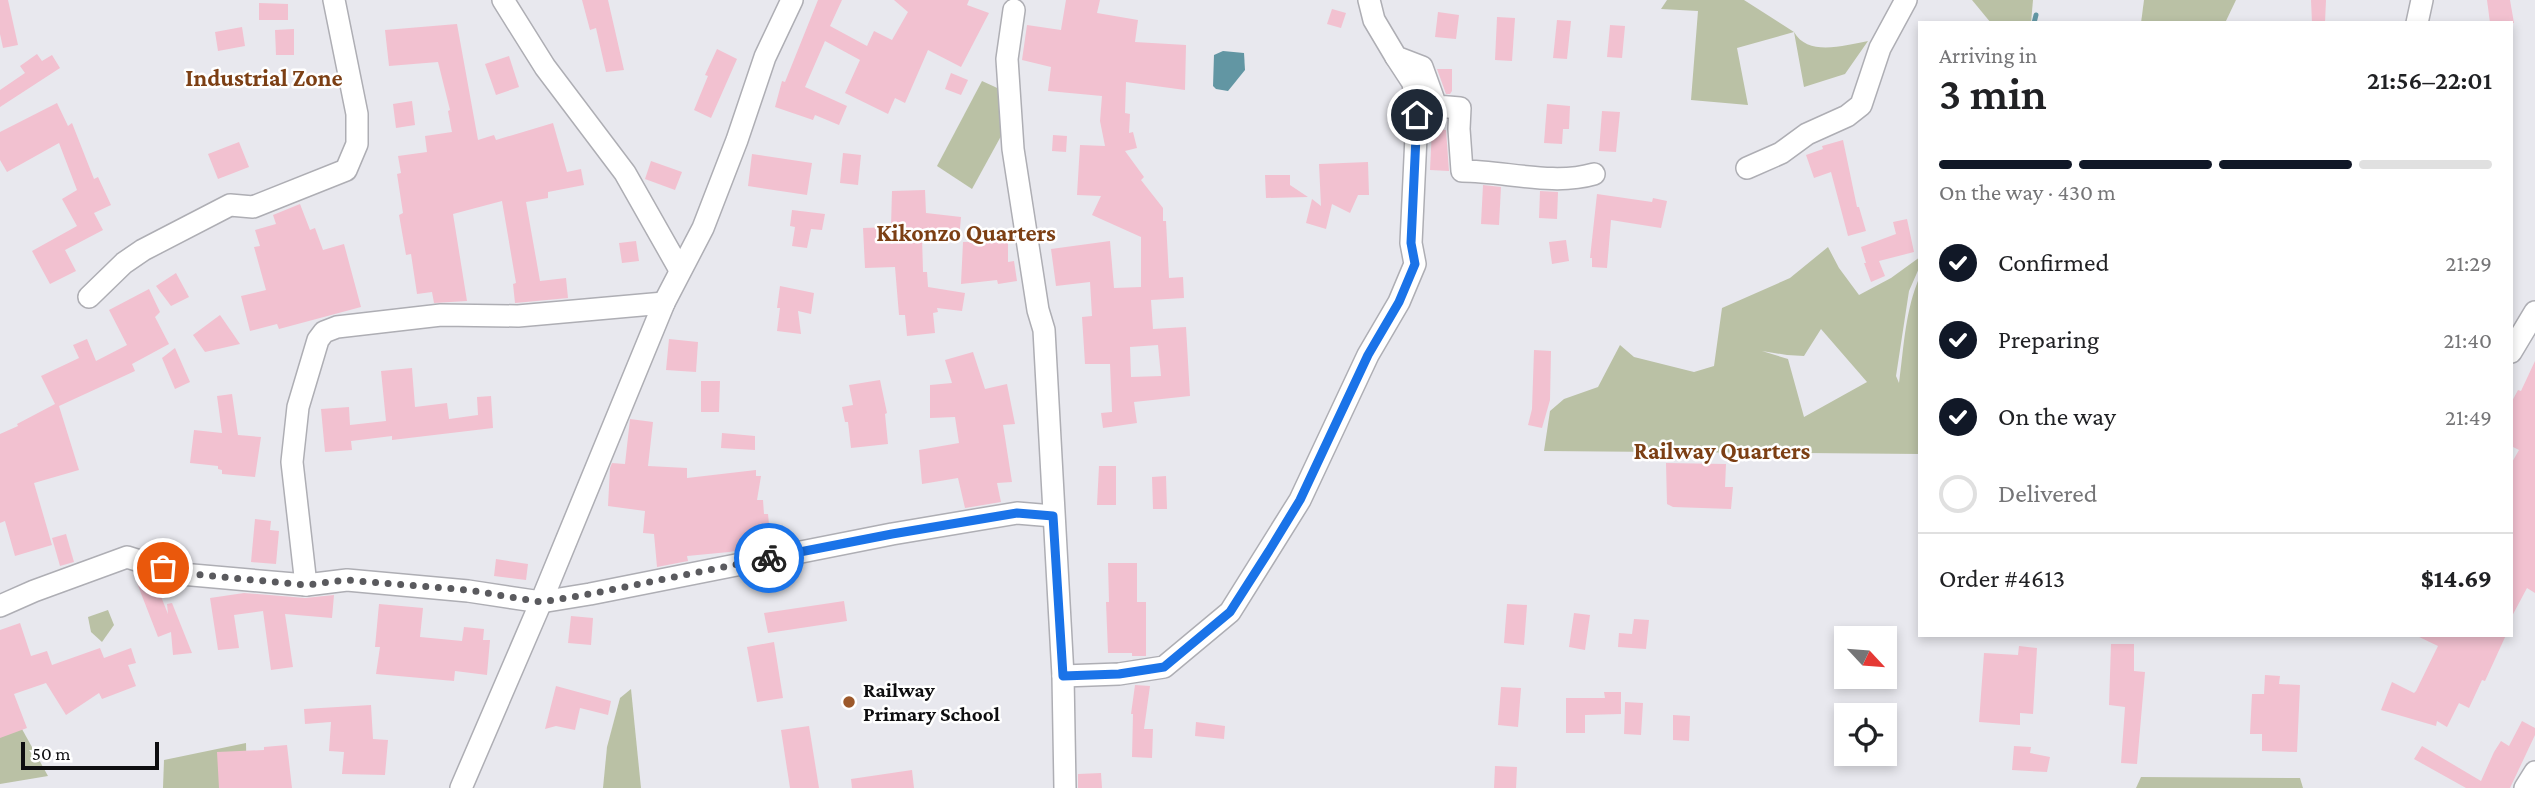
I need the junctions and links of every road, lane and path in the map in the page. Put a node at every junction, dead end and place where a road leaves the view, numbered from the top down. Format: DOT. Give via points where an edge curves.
graph roads {
  1 [pos="334,0"];
  2 [pos="503,0"];
  3 [pos="792,0"];
  4 [pos="1369,0"];
  5 [pos="1906,0"];
  6 [pos="2421,0"];
  7 [pos="1014,10"];
  8 [pos="2417,21"];
  9 [pos="1396,57"];
  10 [pos="1747,168"];
  11 [pos="1594,174"];
  12 [pos="680,270"];
  13 [pos="89,297"];
  14 [pos="664,303"];
  15 [pos="2535,312"];
  16 [pos="2513,349"];
  17 [pos="1053,516"];
  18 [pos="306,585"];
  19 [pos="541,602"];
  20 [pos="0,606"];
  21 [pos="1063,676"];
  22 [pos="2535,772"];
  23 [pos="461,788"];
  24 [pos="1065,788"];
  25 [pos="2525,788"];
  1 -- 13 [label="street" via="357,114 357,144 345,170 253,207 230,205 142,250"];
  2 -- 12 [label="street" via="545,67 625,173"];
  3 -- 12 [label="street" via="765,57 703,228"];
  4 -- 9 [label="street" via="1374,20"];
  5 -- 10 [label="street" via="1880,48 1861,105"];
  6 -- 8 [label="street"];
  7 -- 17 [label="street" via="1007,59 1013,149 1044,330"];
  9 -- 11 [label="street" via="1422,66 1436,106 1460,108 1462,171 1537,177"];
  9 -- 21 [label="street" via="1413,83 1417,115 1411,243 1415,264 1300,500 1230,612 1164,667"];
  12 -- 14 [label="street"];
  14 -- 18 [label="street" via="518,316 441,315 324,332 314,348 298,407 292,461"];
  14 -- 19 [label="street"];
  15 -- 16 [label="street"];
  17 -- 19 [label="street" via="1017,513 979,519"];
  17 -- 21 [label="street"];
  18 -- 19 [label="street" via="346,580 468,590"];
  18 -- 20 [label="street" via="181,573 127,557"];
  19 -- 23 [label="street"];
  21 -- 24 [label="street"];
  22 -- 25 [label="street"];
}
